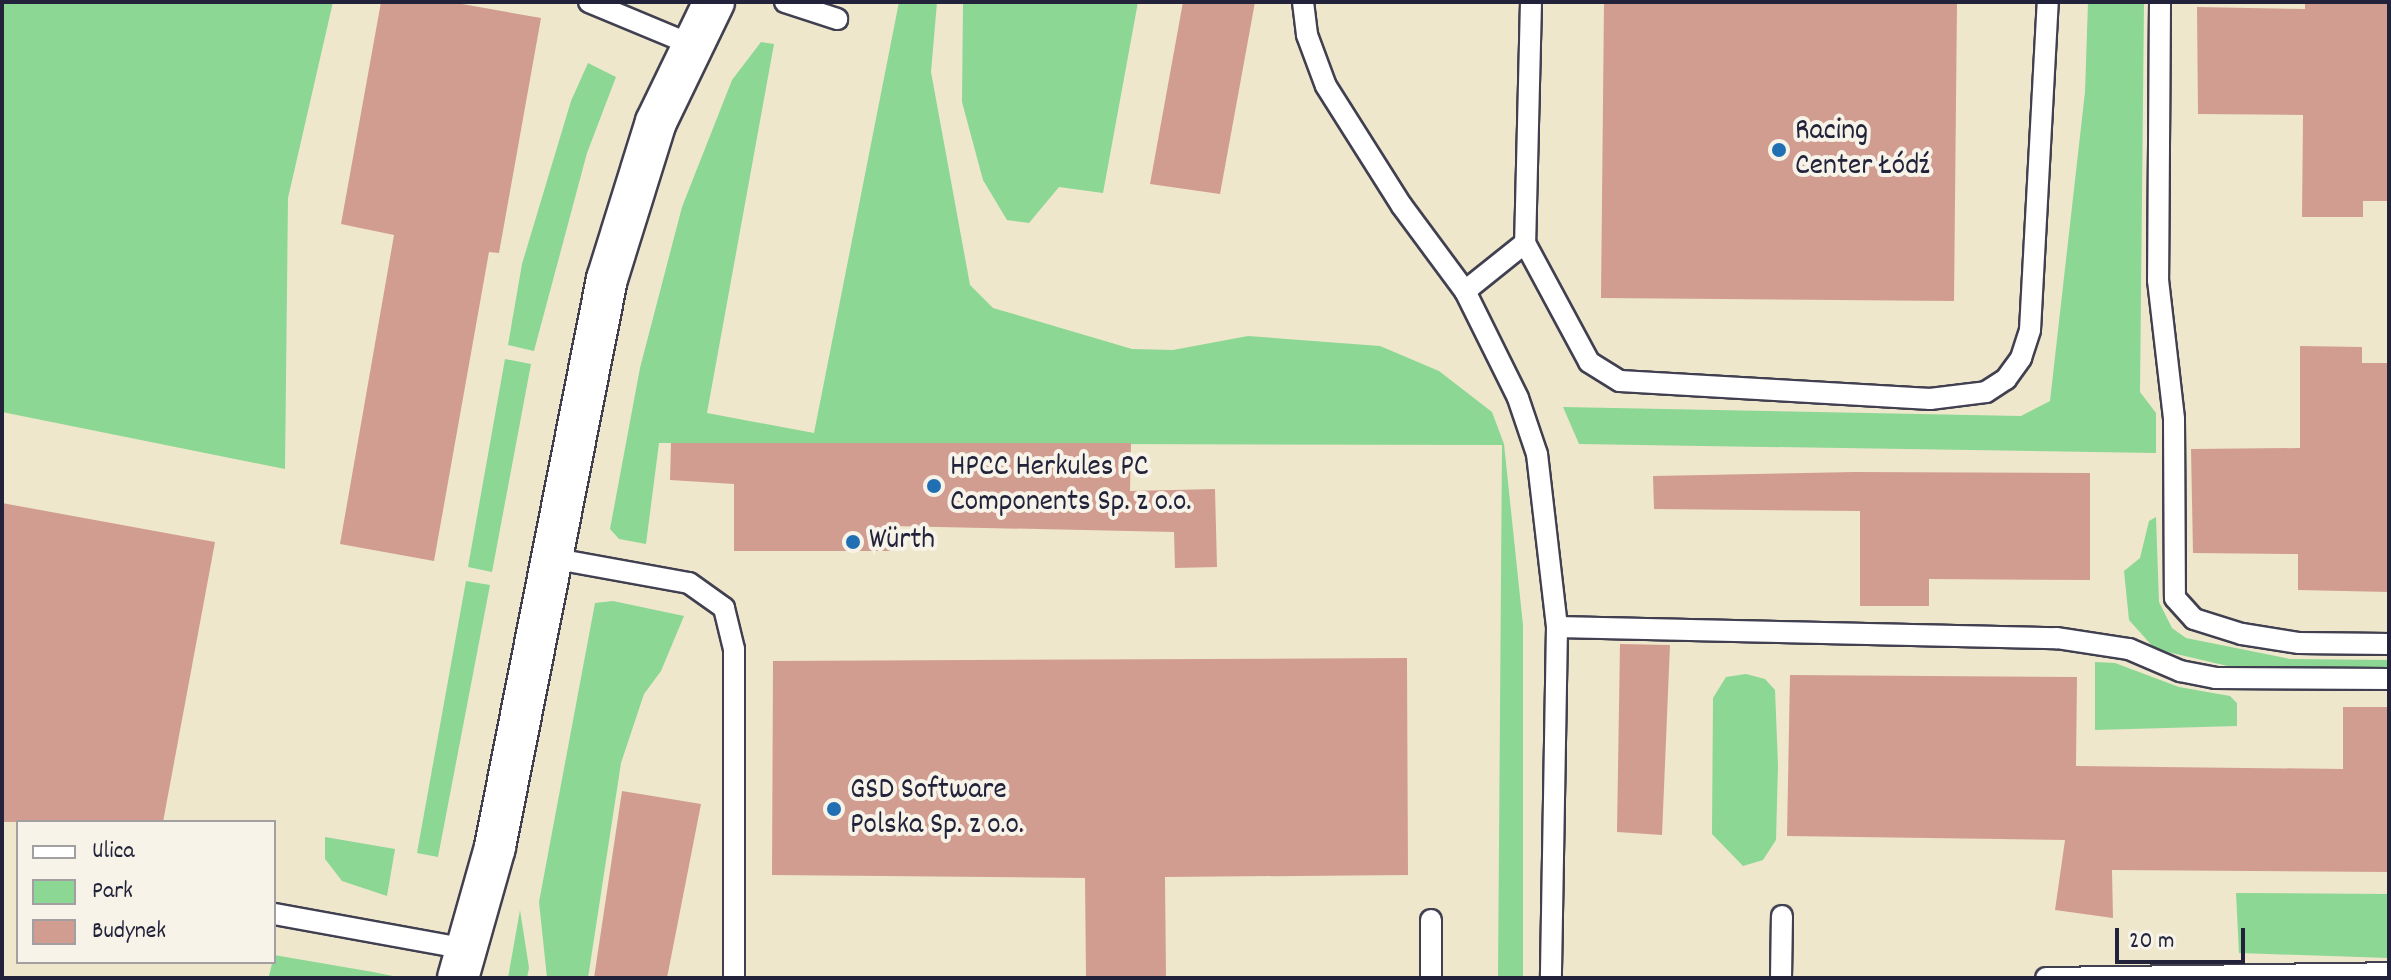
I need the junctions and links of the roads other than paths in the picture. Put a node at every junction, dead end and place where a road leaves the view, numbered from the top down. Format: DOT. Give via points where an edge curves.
graph roads {
  1 [pos="589,2"];
  2 [pos="714,2"];
  3 [pos="785,2"];
  4 [pos="1303,2"];
  5 [pos="1531,2"];
  6 [pos="2048,2"];
  7 [pos="2160,2"];
  8 [pos="837,19"];
  9 [pos="690,44"];
  10 [pos="1525,243"];
  11 [pos="1465,291"];
  12 [pos="551,558"];
  13 [pos="1557,627"];
  14 [pos="2389,644"];
  15 [pos="2389,679"];
  16 [pos="276,915"];
  17 [pos="1782,916"];
  18 [pos="1431,920"];
  19 [pos="462,964"];
  20 [pos="2389,973"];
  21 [pos="734,978"];
  22 [pos="1431,978"];
  23 [pos="1551,978"];
  24 [pos="1781,978"];
  25 [pos="2046,978"];
  1 -- 9 [label="lane"];
  2 -- 9 [label="street"];
  3 -- 8 [label="lane"];
  4 -- 11 [label="lane" via="1307,35 1326,86 1402,206"];
  5 -- 10 [label="lane"];
  6 -- 10 [label="lane" via="2030,330 2021,358 2006,379 1986,392 1930,399 1620,381 1589,362"];
  7 -- 14 [label="lane" via="2158,280 2174,419 2175,598 2194,619 2242,634 2299,643"];
  9 -- 12 [label="street" via="656,122 607,279"];
  10 -- 11 [label="lane"];
  11 -- 13 [label="lane" via="1518,398 1537,454"];
  12 -- 19 [label="street" via="495,847"];
  12 -- 21 [label="lane" via="689,583 724,608 734,649"];
  13 -- 15 [label="lane" via="2056,638 2129,649 2180,671 2215,678"];
  13 -- 23 [label="lane"];
  16 -- 19 [label="lane"];
  17 -- 24 [label="lane"];
  18 -- 22 [label="lane"];
  20 -- 25 [label="lane"];
}
